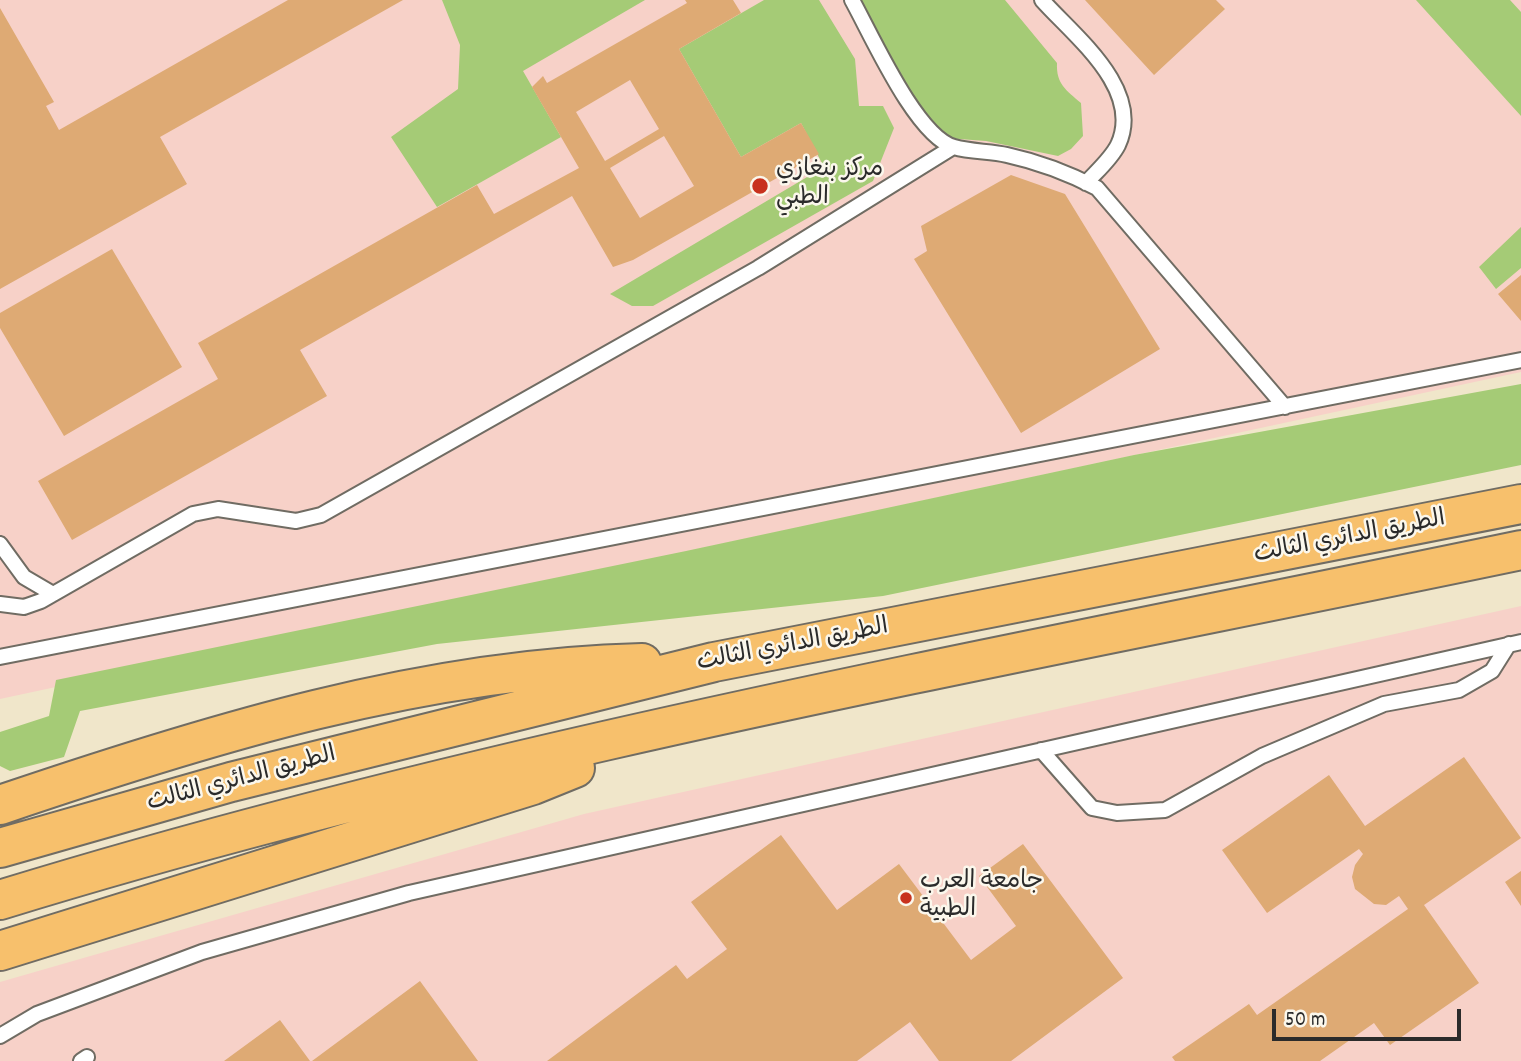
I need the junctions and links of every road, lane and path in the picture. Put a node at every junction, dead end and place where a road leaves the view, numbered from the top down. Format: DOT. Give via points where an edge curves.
graph roads {
  1 [pos="852,0"];
  2 [pos="1042,0"];
  3 [pos="953,147"];
  4 [pos="1086,183"];
  5 [pos="1521,360"];
  6 [pos="1285,407"];
  7 [pos="1521,504"];
  8 [pos="0,544"];
  9 [pos="1521,550"];
  10 [pos="53,594"];
  11 [pos="0,604"];
  12 [pos="1515,643"];
  13 [pos="0,656"];
  14 [pos="715,662"];
  15 [pos="644,732"];
  16 [pos="1041,750"];
  17 [pos="0,805"];
  18 [pos="0,848"];
  19 [pos="0,900"];
  20 [pos="0,951"];
  21 [pos="0,1036"];
  1 -- 3 [label="lane" via="918,120"];
  2 -- 4 [label="lane" via="1106,72 1120,96 1124,123 1118,145"];
  3 -- 4 [label="lane" via="1006,154 1061,169"];
  3 -- 10 [label="lane" via="758,268 321,515 296,521 218,509 193,514"];
  4 -- 6 [label="lane" via="1097,188 1155,253"];
  5 -- 6 [label="lane"];
  6 -- 13 [label="lane"];
  7 -- 14 [label="highway, الطريق الدائري الثالث"];
  8 -- 10 [label="lane" via="24,577"];
  9 -- 15 [label="highway, الطريق الدائري الثالث"];
  10 -- 11 [label="lane" via="24,607"];
  12 -- 16 [label="lane"];
  12 -- 16 [label="lane" via="1492,671 1459,690 1384,704 1262,756 1165,810 1117,813 1092,808"];
  14 -- 17 [label="highway" via="591,664 438,685 145,756"];
  14 -- 18 [label="highway, الطريق الدائري الثالث" via="244,779"];
  15 -- 19 [label="highway, الطريق الدائري الثالث" via="404,790"];
  15 -- 20 [label="highway" via="571,771 533,785"];
  16 -- 21 [label="lane" via="409,893 202,951 37,1014"];
}
